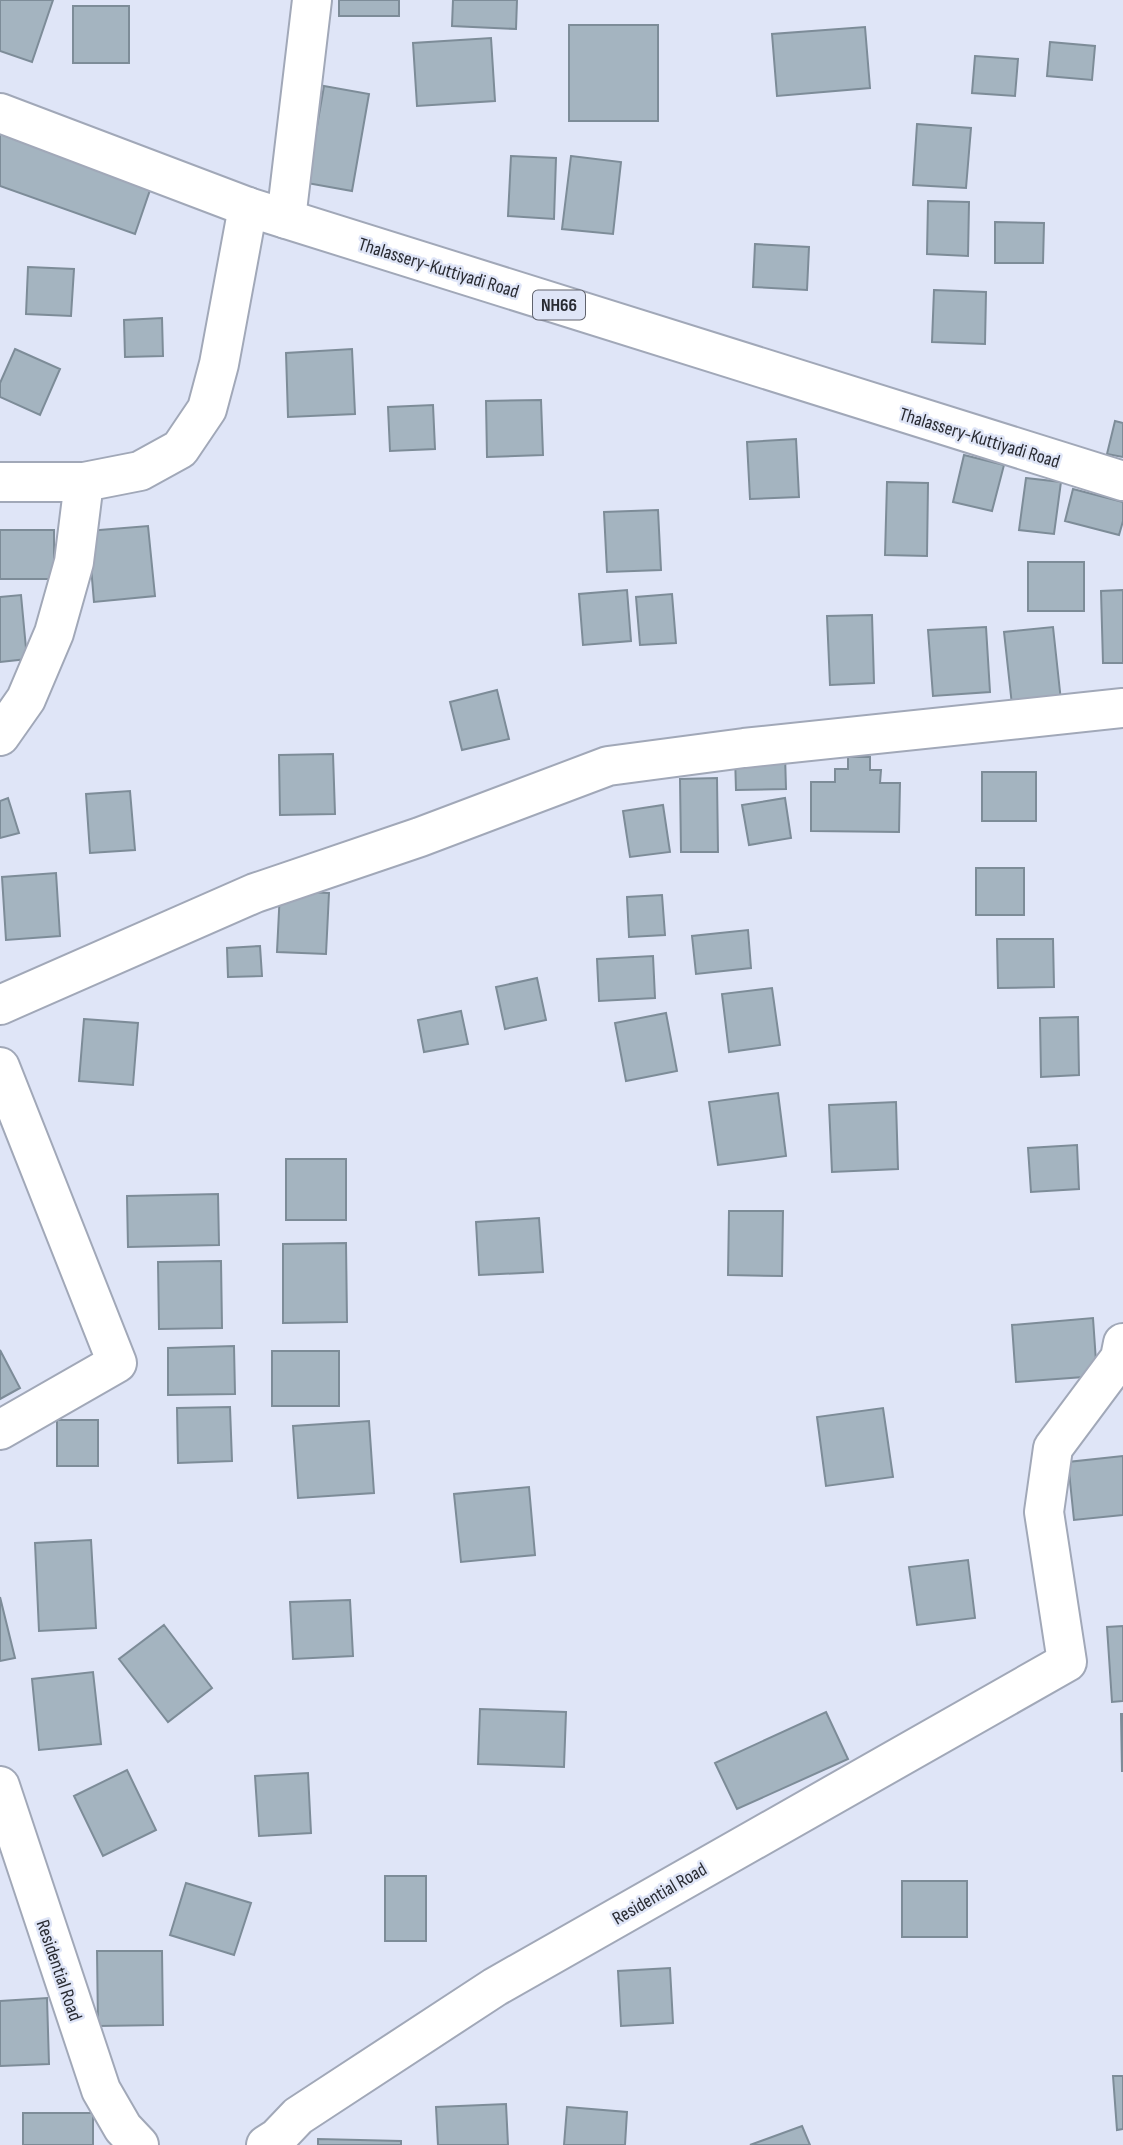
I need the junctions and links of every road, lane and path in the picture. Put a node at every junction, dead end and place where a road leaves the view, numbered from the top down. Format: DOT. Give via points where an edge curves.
graph roads {
  1 [pos="312,0"];
  2 [pos="0,113"];
  3 [pos="248,208"];
  4 [pos="286,219"];
  5 [pos="1123,481"];
  6 [pos="0,482"];
  7 [pos="83,482"];
  8 [pos="1123,708"];
  9 [pos="0,736"];
  10 [pos="0,1005"];
  11 [pos="0,1067"];
  12 [pos="1123,1343"];
  13 [pos="0,1430"];
  14 [pos="0,1786"];
  15 [pos="139,2145"];
  16 [pos="266,2145"];
  1 -- 4 [label="street"];
  2 -- 3 [label="street, Thalassery-Kuttiyadi Road / NH66"];
  3 -- 4 [label="street, Thalassery-Kuttiyadi Road / NH66"];
  3 -- 7 [label="street" via="207,409 180,449 140,471"];
  4 -- 5 [label="street, Thalassery-Kuttiyadi Road / NH66"];
  6 -- 7 [label="street"];
  7 -- 9 [label="street" via="74,562 54,633 26,699"];
  8 -- 10 [label="street" via="608,766 255,893"];
  11 -- 13 [label="street" via="117,1363"];
  12 -- 16 [label="street, Residential Road" via="1120,1358 1053,1447 1044,1512 1067,1662 495,1987 298,2116"];
  14 -- 15 [label="street, Residential Road" via="101,2090 123,2128"];
}
